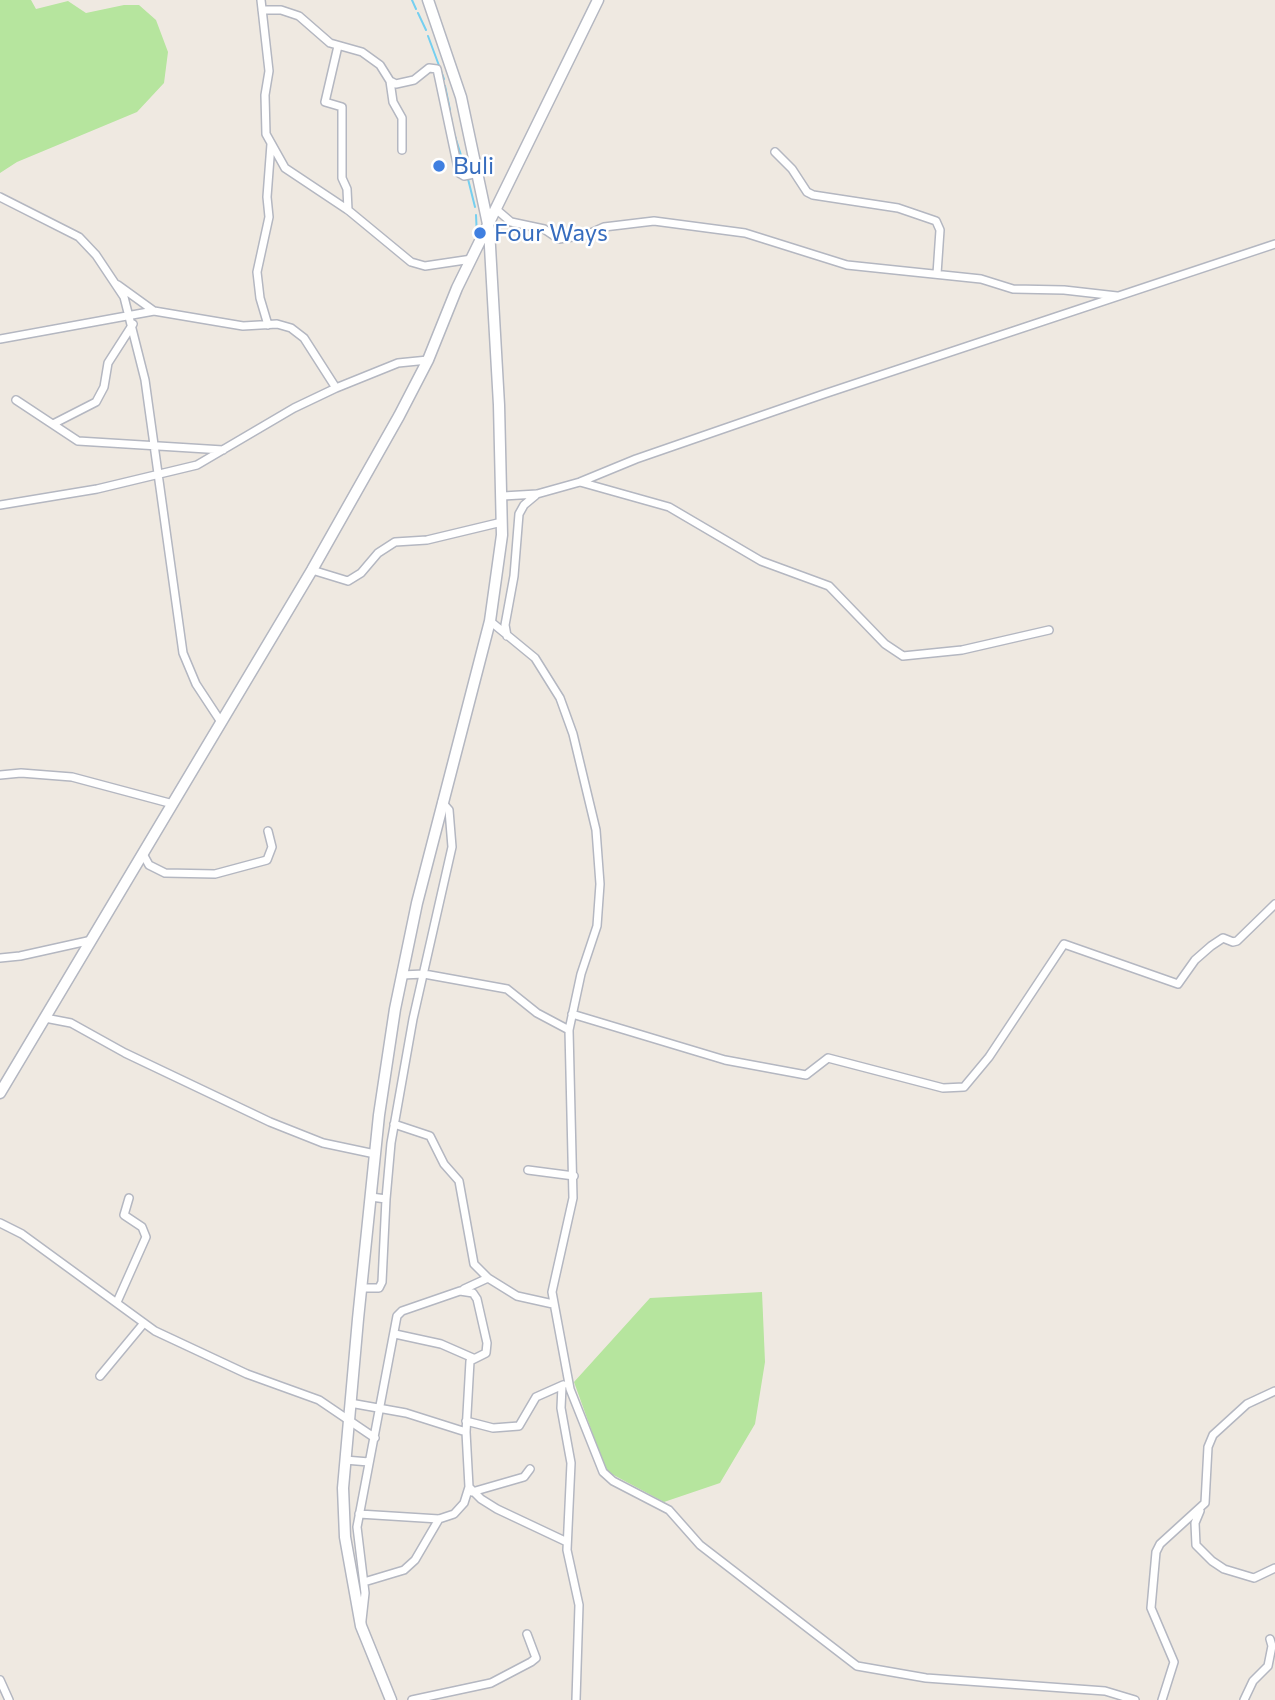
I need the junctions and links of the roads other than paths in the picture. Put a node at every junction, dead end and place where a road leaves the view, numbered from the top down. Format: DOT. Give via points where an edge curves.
graph roads {
  1 [pos="261,0"];
  2 [pos="428,0"];
  3 [pos="598,0"];
  4 [pos="262,10"];
  5 [pos="338,46"];
  6 [pos="390,81"];
  7 [pos="272,143"];
  8 [pos="402,150"];
  9 [pos="775,152"];
  10 [pos="479,173"];
  11 [pos="0,197"];
  12 [pos="348,210"];
  13 [pos="497,211"];
  14 [pos="489,229"];
  15 [pos="1275,244"];
  16 [pos="474,259"];
  17 [pos="937,274"];
  18 [pos="117,285"];
  19 [pos="1121,296"];
  20 [pos="154,311"];
  21 [pos="145,312"];
  22 [pos="129,314"];
  23 [pos="133,325"];
  24 [pos="268,325"];
  25 [pos="0,339"];
  26 [pos="428,360"];
  27 [pos="335,388"];
  28 [pos="16,400"];
  29 [pos="53,424"];
  30 [pos="154,444"];
  31 [pos="224,450"];
  32 [pos="157,475"];
  33 [pos="580,482"];
  34 [pos="537,494"];
  35 [pos="503,496"];
  36 [pos="0,505"];
  37 [pos="502,522"];
  38 [pos="312,570"];
  39 [pos="490,621"];
  40 [pos="1049,630"];
  41 [pos="507,637"];
  42 [pos="221,722"];
  43 [pos="0,775"];
  44 [pos="442,802"];
  45 [pos="173,804"];
  46 [pos="268,831"];
  47 [pos="143,854"];
  48 [pos="1275,904"];
  49 [pos="93,939"];
  50 [pos="0,958"];
  51 [pos="424,974"];
  52 [pos="402,975"];
  53 [pos="572,1014"];
  54 [pos="46,1018"];
  55 [pos="569,1030"];
  56 [pos="0,1093"];
  57 [pos="394,1124"];
  58 [pos="375,1154"];
  59 [pos="528,1170"];
  60 [pos="574,1176"];
  61 [pos="371,1197"];
  62 [pos="129,1198"];
  63 [pos="386,1199"];
  64 [pos="0,1223"];
  65 [pos="488,1278"];
  66 [pos="362,1288"];
  67 [pos="460,1291"];
  68 [pos="117,1302"];
  69 [pos="553,1304"];
  70 [pos="144,1323"];
  71 [pos="394,1334"];
  72 [pos="474,1357"];
  73 [pos="100,1376"];
  74 [pos="565,1384"];
  75 [pos="1275,1391"];
  76 [pos="351,1403"];
  77 [pos="381,1407"];
  78 [pos="349,1420"];
  79 [pos="466,1421"];
  80 [pos="466,1432"];
  81 [pos="374,1438"];
  82 [pos="345,1461"];
  83 [pos="369,1462"];
  84 [pos="530,1469"];
  85 [pos="471,1490"];
  86 [pos="1200,1510"];
  87 [pos="359,1514"];
  88 [pos="439,1519"];
  89 [pos="567,1542"];
  90 [pos="1275,1568"];
  91 [pos="363,1583"];
  92 [pos="361,1626"];
  93 [pos="527,1634"];
  94 [pos="1270,1639"];
  95 [pos="0,1680"];
  96 [pos="9,1700"];
  97 [pos="391,1700"];
  98 [pos="412,1700"];
  99 [pos="576,1700"];
  100 [pos="1135,1700"];
  101 [pos="1162,1700"];
  102 [pos="1244,1700"];
  1 -- 4 [label="street"];
  2 -- 10 [label="main road" via="454,72"];
  3 -- 13 [label="main road"];
  4 -- 5 [label="street" via="299,16"];
  4 -- 7 [label="street" via="269,71 266,134"];
  5 -- 6 [label="street" via="362,52 380,65"];
  5 -- 12 [label="street" via="325,102 342,107 342,178"];
  6 -- 8 [label="street" via="393,102 402,118"];
  6 -- 10 [label="street" via="414,80 429,68 437,69 459,173"];
  7 -- 12 [label="street" via="290,174"];
  7 -- 24 [label="street" via="269,216 257,272"];
  9 -- 17 [label="street" via="813,195 898,208 936,221 940,230"];
  10 -- 14 [label="main road"];
  11 -- 18 [label="street" via="79,237"];
  12 -- 16 [label="street" via="415,264"];
  13 -- 14 [label="main road"];
  13 -- 17 [label="street" via="511,222 544,229 559,239 586,235 604,226 654,221 745,233 847,265"];
  14 -- 16 [label="main road"];
  14 -- 35 [label="main road"];
  15 -- 19 [label="street"];
  16 -- 26 [label="main road"];
  17 -- 19 [label="street" via="981,279 1013,289"];
  18 -- 20 [label="street"];
  18 -- 22 [label="street"];
  19 -- 33 [label="street" via="636,458"];
  20 -- 21 [label="street"];
  20 -- 24 [label="street" via="243,326"];
  21 -- 22 [label="street"];
  21 -- 23 [label="street"];
  22 -- 23 [label="street"];
  22 -- 25 [label="street"];
  23 -- 29 [label="street" via="108,363 96,402"];
  23 -- 30 [label="street"];
  24 -- 27 [label="street" via="284,325 304,338"];
  26 -- 27 [label="street" via="398,363"];
  26 -- 38 [label="main road"];
  27 -- 31 [label="street"];
  28 -- 29 [label="street"];
  29 -- 30 [label="street" via="78,441"];
  30 -- 31 [label="street"];
  30 -- 32 [label="street"];
  31 -- 32 [label="street" via="197,465"];
  32 -- 36 [label="street"];
  32 -- 42 [label="street" via="183,653 196,684"];
  33 -- 34 [label="street"];
  33 -- 40 [label="street" via="670,507 739,550 830,586 885,644 903,656 962,650"];
  34 -- 35 [label="street"];
  34 -- 41 [label="street" via="519,514"];
  35 -- 37 [label="main road"];
  37 -- 38 [label="street" via="427,540 395,542 348,581"];
  37 -- 39 [label="main road"];
  38 -- 42 [label="main road"];
  39 -- 41 [label="street"];
  39 -- 44 [label="main road"];
  41 -- 53 [label="street" via="535,658 560,698 596,830 597,926"];
  42 -- 45 [label="main road"];
  43 -- 45 [label="street" via="72,777"];
  44 -- 51 [label="street" via="449,810 452,847"];
  44 -- 52 [label="main road"];
  45 -- 47 [label="main road"];
  46 -- 47 [label="street" via="272,846 267,860 215,874 165,873 149,865"];
  47 -- 49 [label="main road"];
  48 -- 53 [label="street" via="1237,940 1223,938 1211,946 1178,984 1064,944 964,1087 933,1086 828,1058 806,1075 725,1059"];
  49 -- 50 [label="street"];
  49 -- 54 [label="main road"];
  51 -- 52 [label="street"];
  51 -- 55 [label="street" via="508,989 537,1013"];
  51 -- 57 [label="street"];
  52 -- 58 [label="main road"];
  53 -- 55 [label="street"];
  54 -- 56 [label="main road"];
  54 -- 58 [label="street" via="71,1023 125,1054 270,1122 323,1143"];
  55 -- 60 [label="street"];
  57 -- 63 [label="street"];
  57 -- 65 [label="street" via="430,1136 459,1181 470,1259"];
  58 -- 61 [label="main road"];
  59 -- 60 [label="street"];
  60 -- 69 [label="street"];
  61 -- 63 [label="street"];
  61 -- 66 [label="main road"];
  62 -- 68 [label="street" via="124,1215 142,1227 146,1237"];
  63 -- 66 [label="street" via="382,1282 379,1288"];
  64 -- 68 [label="street"];
  65 -- 67 [label="street"];
  65 -- 69 [label="street" via="517,1296"];
  66 -- 76 [label="main road"];
  67 -- 71 [label="street" via="399,1313"];
  67 -- 72 [label="street" via="473,1293 477,1299 484,1329 486,1353"];
  68 -- 70 [label="street"];
  69 -- 74 [label="street"];
  70 -- 73 [label="street"];
  70 -- 78 [label="street" via="189,1348 318,1400"];
  71 -- 72 [label="street"];
  71 -- 77 [label="street"];
  72 -- 79 [label="street"];
  74 -- 79 [label="street" via="536,1397 519,1426 492,1428"];
  74 -- 89 [label="street" via="561,1408 571,1463"];
  74 -- 100 [label="street" via="607,1478 669,1510 700,1545 857,1666 926,1678 1105,1692"];
  75 -- 86 [label="street" via="1247,1404 1213,1436 1208,1447 1208,1493"];
  76 -- 77 [label="street"];
  76 -- 78 [label="main road"];
  77 -- 80 [label="street"];
  77 -- 81 [label="street"];
  78 -- 81 [label="street"];
  78 -- 82 [label="main road"];
  79 -- 80 [label="street"];
  80 -- 85 [label="street"];
  81 -- 83 [label="street"];
  82 -- 83 [label="street"];
  82 -- 92 [label="main road" via="345,1537"];
  83 -- 87 [label="street"];
  84 -- 85 [label="street" via="524,1476"];
  85 -- 88 [label="street" via="454,1514"];
  85 -- 89 [label="street" via="497,1509"];
  86 -- 90 [label="street" via="1195,1534 1196,1545 1204,1554 1245,1577 1254,1578"];
  86 -- 101 [label="street" via="1156,1552 1151,1608 1174,1662"];
  87 -- 88 [label="street"];
  87 -- 91 [label="street"];
  88 -- 91 [label="street" via="404,1570"];
  89 -- 99 [label="street" via="579,1605"];
  91 -- 92 [label="street"];
  92 -- 97 [label="main road"];
  93 -- 98 [label="street" via="536,1658 531,1662 491,1683"];
  94 -- 102 [label="street" via="1268,1666 1253,1681"];
  95 -- 96 [label="street"];
}
